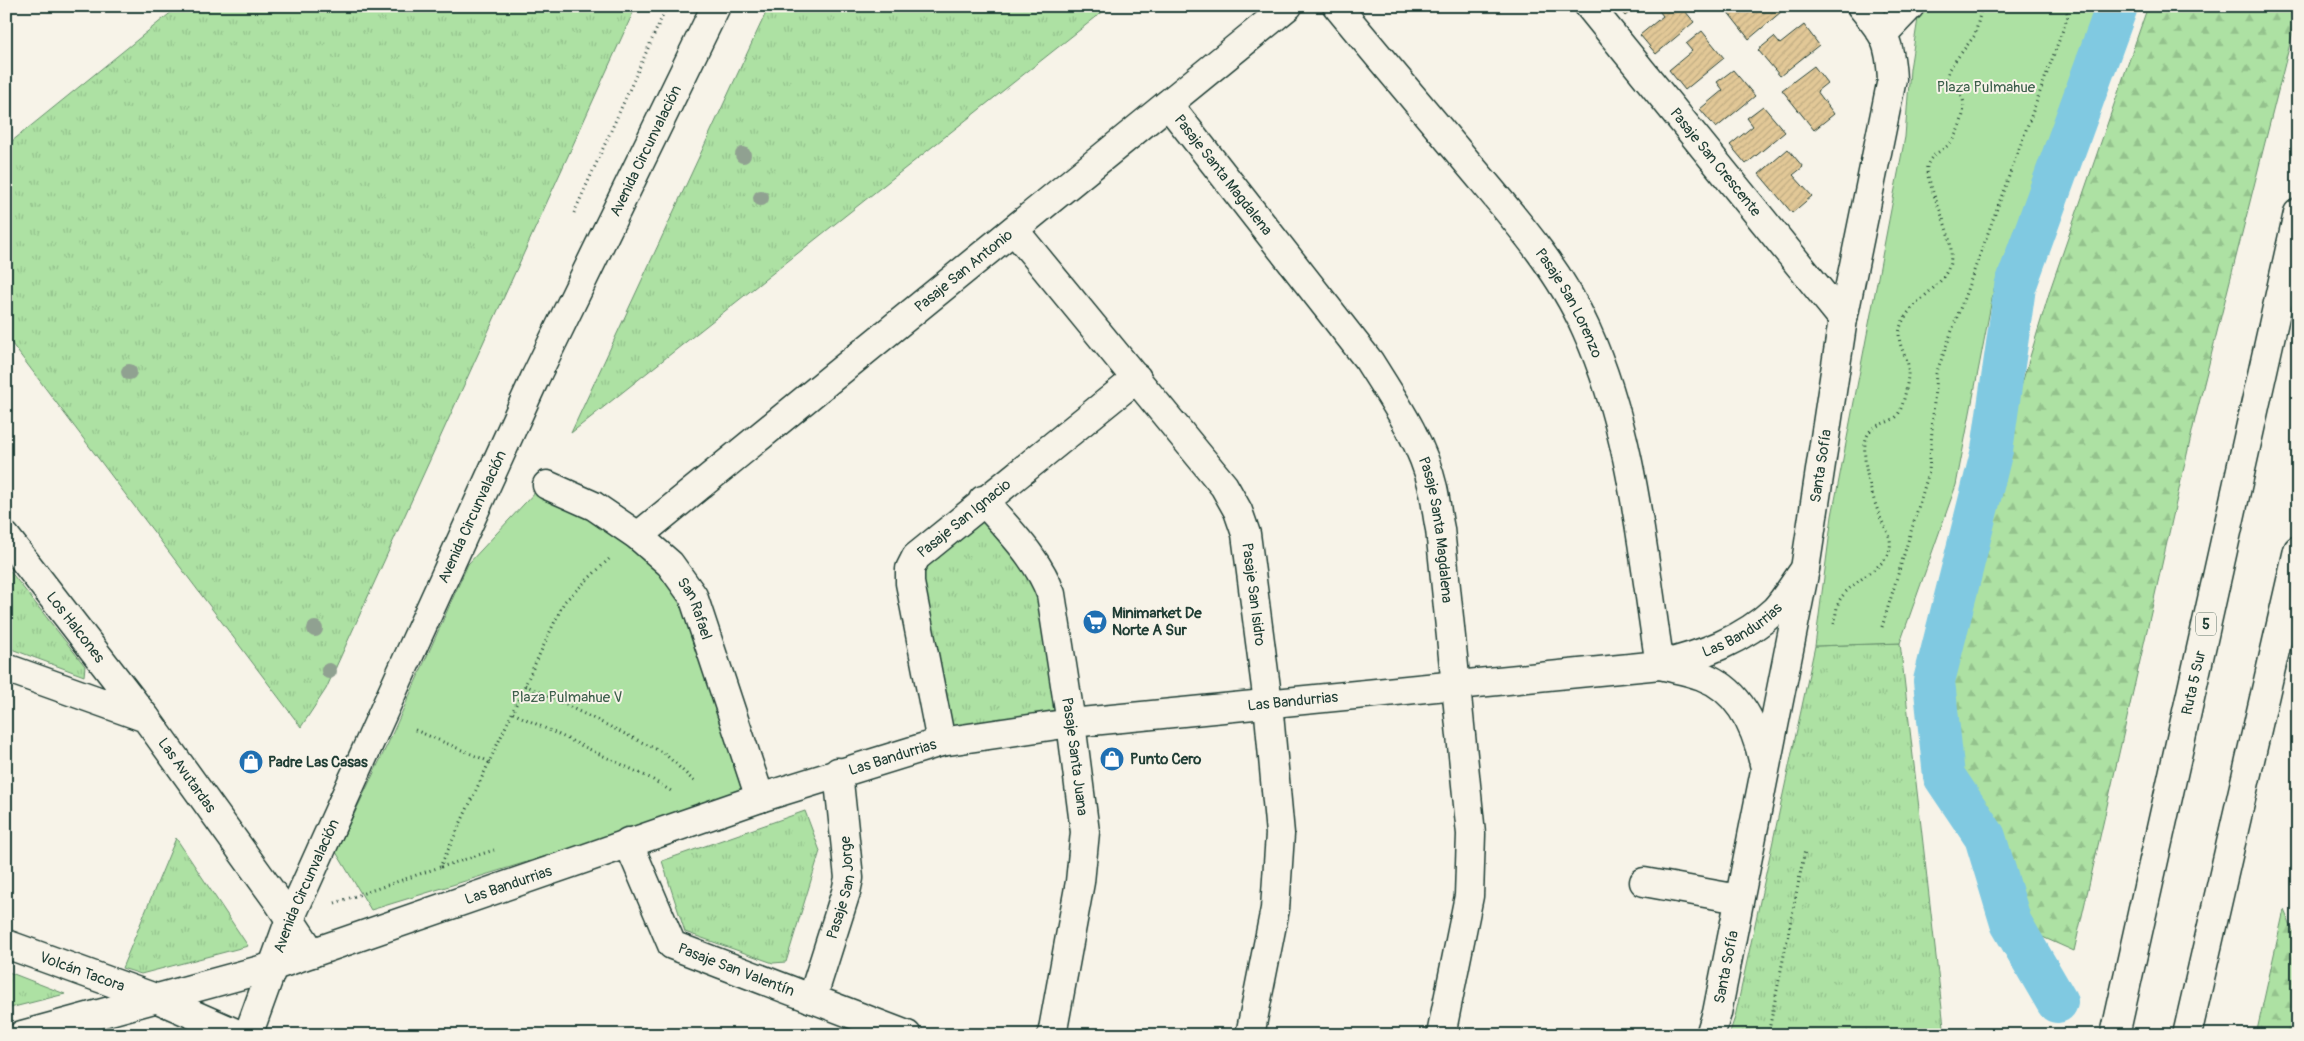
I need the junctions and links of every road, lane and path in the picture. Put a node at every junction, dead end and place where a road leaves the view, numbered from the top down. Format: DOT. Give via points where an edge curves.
graph roads {
  1 [pos="716,6"];
  2 [pos="1288,6"];
  3 [pos="1337,6"];
  4 [pos="1589,6"];
  5 [pos="1861,6"];
  6 [pos="1910,6"];
  7 [pos="1982,6"];
  8 [pos="2065,6"];
  9 [pos="1884,33"];
  10 [pos="1168,104"];
  11 [pos="2298,213"];
  12 [pos="1014,230"];
  13 [pos="1843,319"];
  14 [pos="1137,378"];
  15 [pos="547,485"];
  16 [pos="984,500"];
  17 [pos="638,536"];
  18 [pos="6,537"];
  19 [pos="2298,550"];
  20 [pos="1805,569"];
  21 [pos="1834,624"];
  22 [pos="1882,627"];
  23 [pos="1660,665"];
  24 [pos="6,668"];
  25 [pos="525,685"];
  26 [pos="1457,685"];
  27 [pos="1268,703"];
  28 [pos="513,713"];
  29 [pos="381,717"];
  30 [pos="146,718"];
  31 [pos="1071,723"];
  32 [pos="940,742"];
  33 [pos="490,762"];
  34 [pos="1765,770"];
  35 [pos="838,772"];
  36 [pos="698,784"];
  37 [pos="673,792"];
  38 [pos="760,798"];
  39 [pos="628,842"];
  40 [pos="1805,850"];
  41 [pos="1644,882"];
  42 [pos="1739,900"];
  43 [pos="290,919"];
  44 [pos="6,944"];
  45 [pos="312,953"];
  46 [pos="271,967"];
  47 [pos="158,999"];
  48 [pos="812,999"];
  49 [pos="22,1035"];
  50 [pos="240,1035"];
  51 [pos="248,1035"];
  52 [pos="907,1035"];
  53 [pos="1052,1035"];
  54 [pos="1250,1035"];
  55 [pos="1441,1035"];
  56 [pos="1710,1035"];
  57 [pos="1768,1035"];
  58 [pos="2115,1035"];
  59 [pos="2187,1035"];
  1 -- 29 [label="main road, Avenida Circunvalación" via="535,378"];
  2 -- 10 [label="main road, Pasaje San Antonio"];
  3 -- 23 [label="main road, Pasaje San Lorenzo" via="1553,269 1586,328 1610,388 1626,445"];
  4 -- 13 [label="main road, Pasaje San Crescente"];
  5 -- 9 [label="main road"];
  6 -- 9 [label="main road"];
  7 -- 21 [label="path" via="1975,35 1949,69 1946,81 1962,98 1964,107 1956,134 1949,145 1931,157 1927,167 1936,206 1951,246 1951,258 1945,277 1916,301 1900,327 1901,352 1908,370 1903,405 1896,417 1873,428 1865,442 1871,488 1879,516 1892,540 1889,555 1855,582 1840,600"];
  8 -- 22 [label="path" via="2068,16 1936,374 1930,472"];
  9 -- 13 [label="main road, Santa Sofía" via="1891,53 1892,79"];
  10 -- 12 [label="main road, Pasaje San Antonio"];
  10 -- 26 [label="main road, Pasaje Santa Magdalena" via="1369,361 1418,444 1432,487 1440,530"];
  11 -- 58 [label="main road, Ruta 5 Sur / 5"];
  12 -- 14 [label="main road, Pasaje San Isidro"];
  12 -- 17 [label="main road, Pasaje San Antonio"];
  13 -- 20 [label="main road, Santa Sofía"];
  14 -- 16 [label="main road, Pasaje San Ignacio"];
  14 -- 27 [label="main road, Pasaje San Isidro" via="1224,486 1238,511 1246,534 1253,575"];
  15 -- 17 [label="main road, San Rafael" via="594,506"];
  16 -- 31 [label="main road, Pasaje Santa Juana" via="1046,579"];
  16 -- 32 [label="main road, Pasaje San Ignacio" via="916,557 910,569"];
  17 -- 25 [label="path" via="564,602"];
  17 -- 38 [label="main road, San Rafael" via="670,564 693,596"];
  18 -- 30 [label="main road, Los Halcones"];
  19 -- 59 [label="main road"];
  20 -- 23 [label="main road, Las Bandurrias" via="1776,609 1753,628 1693,657"];
  20 -- 34 [label="main road, Santa Sofía"];
  23 -- 26 [label="main road, Las Bandurrias"];
  23 -- 34 [label="main road, Las Bandurrias" via="1703,676 1746,711 1758,737"];
  24 -- 30 [label="main road"];
  25 -- 28 [label="path"];
  25 -- 36 [label="path" via="664,753"];
  26 -- 27 [label="main road, Las Bandurrias"];
  26 -- 55 [label="main road, Pasaje Santa Magdalena" via="1471,834 1469,896"];
  27 -- 31 [label="main road, Las Bandurrias"];
  27 -- 54 [label="main road, Pasaje San Isidro" via="1280,834 1279,869 1275,909"];
  28 -- 33 [label="path"];
  28 -- 37 [label="path"];
  29 -- 33 [label="path"];
  29 -- 43 [label="main road, Avenida Circunvalación"];
  30 -- 43 [label="main road, Las Avutardas"];
  31 -- 32 [label="main road, Las Bandurrias"];
  31 -- 53 [label="main road, Pasaje Santa Juana" via="1085,832 1080,882"];
  32 -- 35 [label="main road, Las Bandurrias"];
  33 -- 43 [label="path" via="440,868"];
  34 -- 42 [label="main road, Santa Sofía"];
  35 -- 38 [label="main road, Las Bandurrias"];
  35 -- 48 [label="main road, Pasaje San Jorge" via="849,878"];
  38 -- 39 [label="main road, Las Bandurrias"];
  39 -- 45 [label="main road, Las Bandurrias"];
  39 -- 48 [label="main road, Pasaje San Valentín" via="672,946"];
  40 -- 57 [label="path"];
  41 -- 42 [label="main road"];
  42 -- 56 [label="main road, Santa Sofía"];
  43 -- 45 [label="main road, Las Avutardas"];
  43 -- 46 [label="main road, Avenida Circunvalación"];
  44 -- 47 [label="main road, Volcán Tacora"];
  45 -- 46 [label="main road, Las Bandurrias"];
  46 -- 47 [label="main road, Las Bandurrias"];
  46 -- 51 [label="main road, Avenida Circunvalación"];
  47 -- 49 [label="main road, Las Bandurrias"];
  47 -- 50 [label="main road"];
  48 -- 52 [label="main road, Pasaje San Valentín"];
}
